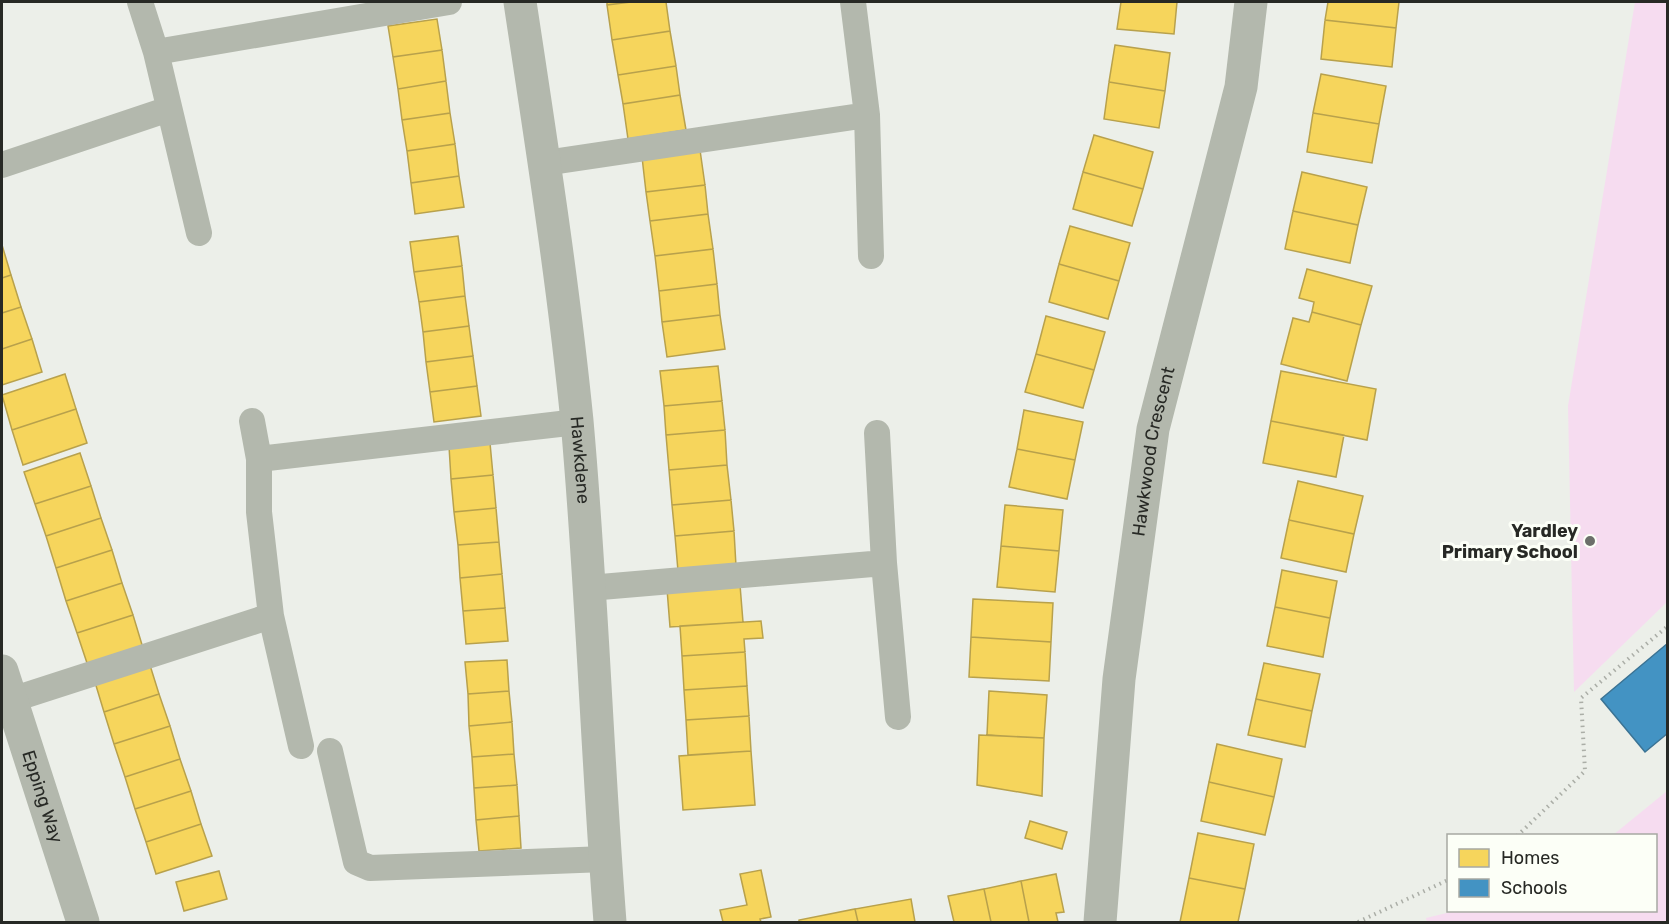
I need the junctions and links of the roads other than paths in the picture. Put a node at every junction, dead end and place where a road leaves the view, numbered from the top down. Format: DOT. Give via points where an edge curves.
graph roads {
  1 [pos="140,2"];
  2 [pos="449,2"];
  3 [pos="520,2"];
  4 [pos="853,2"];
  5 [pos="1251,2"];
  6 [pos="156,52"];
  7 [pos="169,110"];
  8 [pos="867,115"];
  9 [pos="545,163"];
  10 [pos="2,165"];
  11 [pos="199,233"];
  12 [pos="872,256"];
  13 [pos="252,421"];
  14 [pos="577,422"];
  15 [pos="878,433"];
  16 [pos="259,459"];
  17 [pos="884,563"];
  18 [pos="589,588"];
  19 [pos="271,616"];
  20 [pos="6,686"];
  21 [pos="898,717"];
  22 [pos="301,746"];
  23 [pos="330,752"];
  24 [pos="605,859"];
  25 [pos="1101,916"];
  26 [pos="83,922"];
  27 [pos="610,922"];
  1 -- 6 [label="lane"];
  2 -- 6 [label="lane"];
  3 -- 9 [label="street, Hawkdene"];
  4 -- 8 [label="lane"];
  5 -- 25 [label="street, Hawkwood Crescent" via="1241,87 1153,429 1119,679"];
  6 -- 7 [label="lane"];
  7 -- 10 [label="lane"];
  7 -- 11 [label="lane"];
  8 -- 9 [label="lane"];
  8 -- 12 [label="lane"];
  9 -- 14 [label="street, Hawkdene"];
  13 -- 16 [label="lane"];
  14 -- 16 [label="lane"];
  14 -- 18 [label="street, Hawkdene"];
  15 -- 17 [label="lane"];
  16 -- 19 [label="lane" via="259,512"];
  17 -- 18 [label="lane"];
  17 -- 21 [label="lane"];
  18 -- 24 [label="street, Hawkdene"];
  19 -- 20 [label="lane"];
  19 -- 22 [label="lane"];
  20 -- 26 [label="street, Epping Way"];
  23 -- 24 [label="lane" via="357,862 370,868"];
  24 -- 27 [label="street, Hawkdene"];
}
